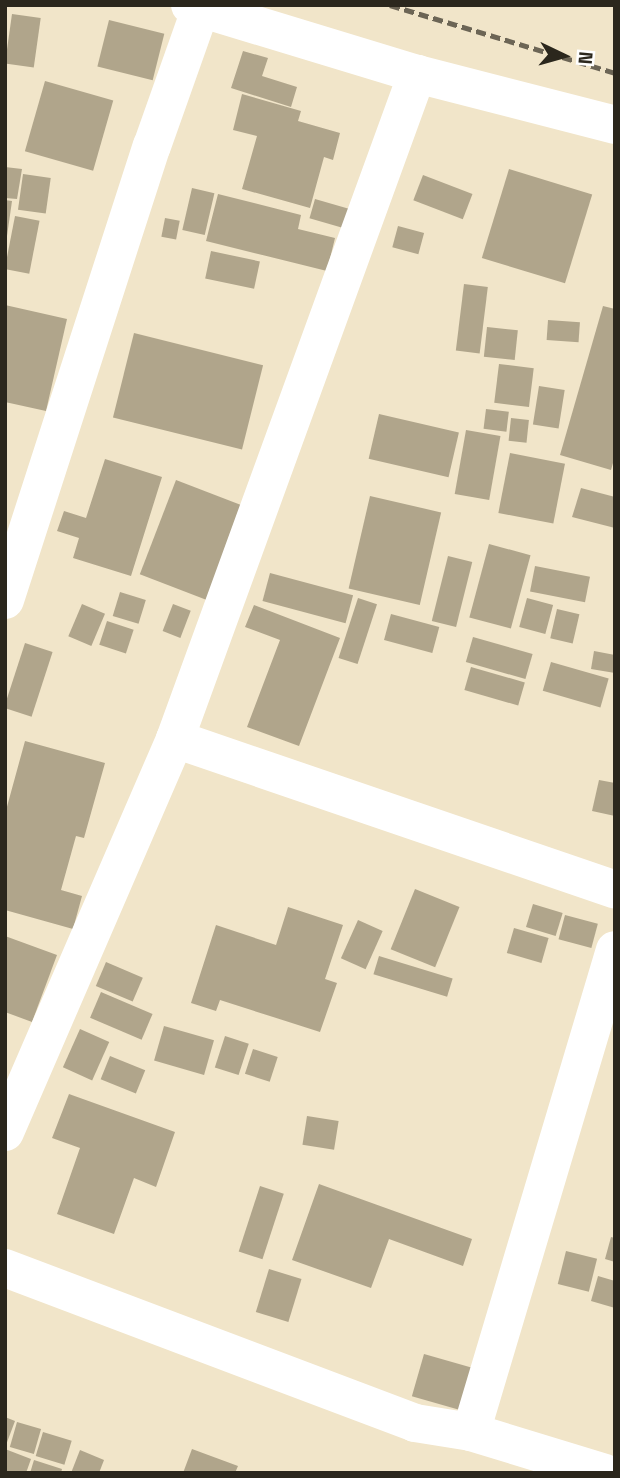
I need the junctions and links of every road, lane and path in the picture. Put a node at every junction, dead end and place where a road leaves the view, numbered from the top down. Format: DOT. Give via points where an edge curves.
graph roads {
  1 [pos="195,7"];
  2 [pos="417,74"];
  3 [pos="615,125"];
  4 [pos="5,600"];
  5 [pos="175,739"];
  6 [pos="615,890"];
  7 [pos="615,950"];
  8 [pos="5,1132"];
  9 [pos="5,1268"];
  10 [pos="471,1433"];
  11 [pos="605,1473"];
  1 -- 2 [label="street"];
  1 -- 4 [label="street"];
  2 -- 3 [label="street"];
  2 -- 5 [label="street"];
  5 -- 6 [label="street"];
  5 -- 8 [label="street"];
  7 -- 10 [label="street"];
  9 -- 10 [label="street" via="415,1423"];
  10 -- 11 [label="street"];
}
